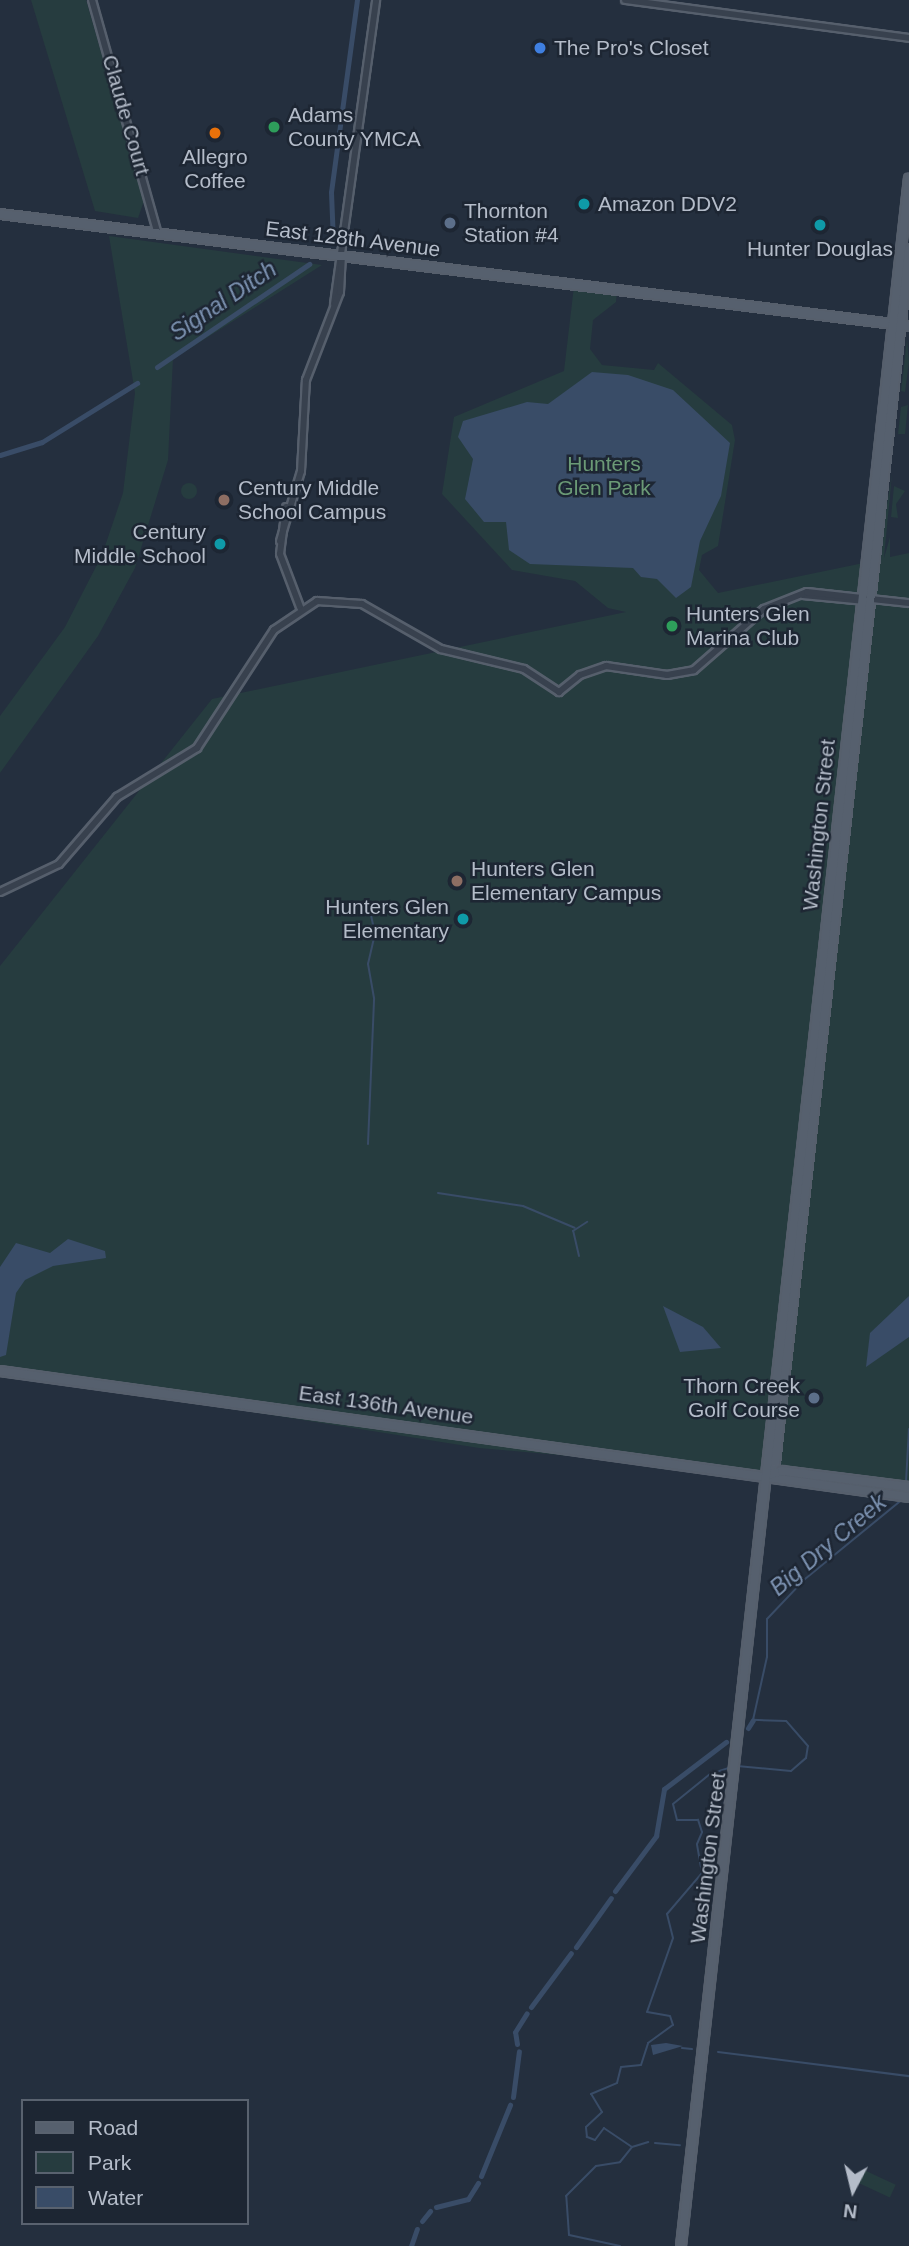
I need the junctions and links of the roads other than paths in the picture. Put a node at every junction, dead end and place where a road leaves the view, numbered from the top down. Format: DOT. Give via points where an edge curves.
graph roads {
  1 [pos="92,0"];
  2 [pos="376,0"];
  3 [pos="625,0"];
  4 [pos="909,38"];
  5 [pos="909,179"];
  6 [pos="0,214"];
  7 [pos="157,231"];
  8 [pos="909,249"];
  9 [pos="341,254"];
  10 [pos="889,324"];
  11 [pos="904,325"];
  12 [pos="882,453"];
  13 [pos="865,599"];
  14 [pos="909,603"];
  15 [pos="300,607"];
  16 [pos="0,892"];
  17 [pos="0,1371"];
  18 [pos="768,1475"];
  19 [pos="909,1488"];
  20 [pos="909,1497"];
  21 [pos="681,2246"];
  1 -- 7 [label="street, Claude Court"];
  2 -- 9 [label="street"];
  3 -- 4 [label="street"];
  5 -- 10 [label="main road, Washington Street"];
  6 -- 7 [label="main road, East 128th Avenue"];
  7 -- 9 [label="main road, East 128th Avenue"];
  8 -- 11 [label="main road, Washington Street"];
  9 -- 10 [label="main road, East 128th Avenue"];
  9 -- 15 [label="street" via="334,304 306,380 300,465 280,541 282,567"];
  10 -- 11 [label="main road, East 128th Avenue"];
  10 -- 12 [label="main road, Washington Street"];
  11 -- 12 [label="main road, Washington Street"];
  12 -- 13 [label="main road, Washington Street"];
  13 -- 14 [label="street"];
  13 -- 15 [label="street" via="799,595 755,616 700,668 667,675 606,666 580,674 558,692 524,669 442,649 362,604 330,599"];
  13 -- 18 [label="main road, Washington Street"];
  15 -- 16 [label="street" via="274,630 197,748 117,797 59,864"];
  17 -- 18 [label="main road, East 136th Avenue"];
  18 -- 19 [label="main road, East 136th Avenue"];
  18 -- 20 [label="main road, East 136th Avenue" via="781,1482"];
  18 -- 21 [label="main road, Washington Street"];
}
